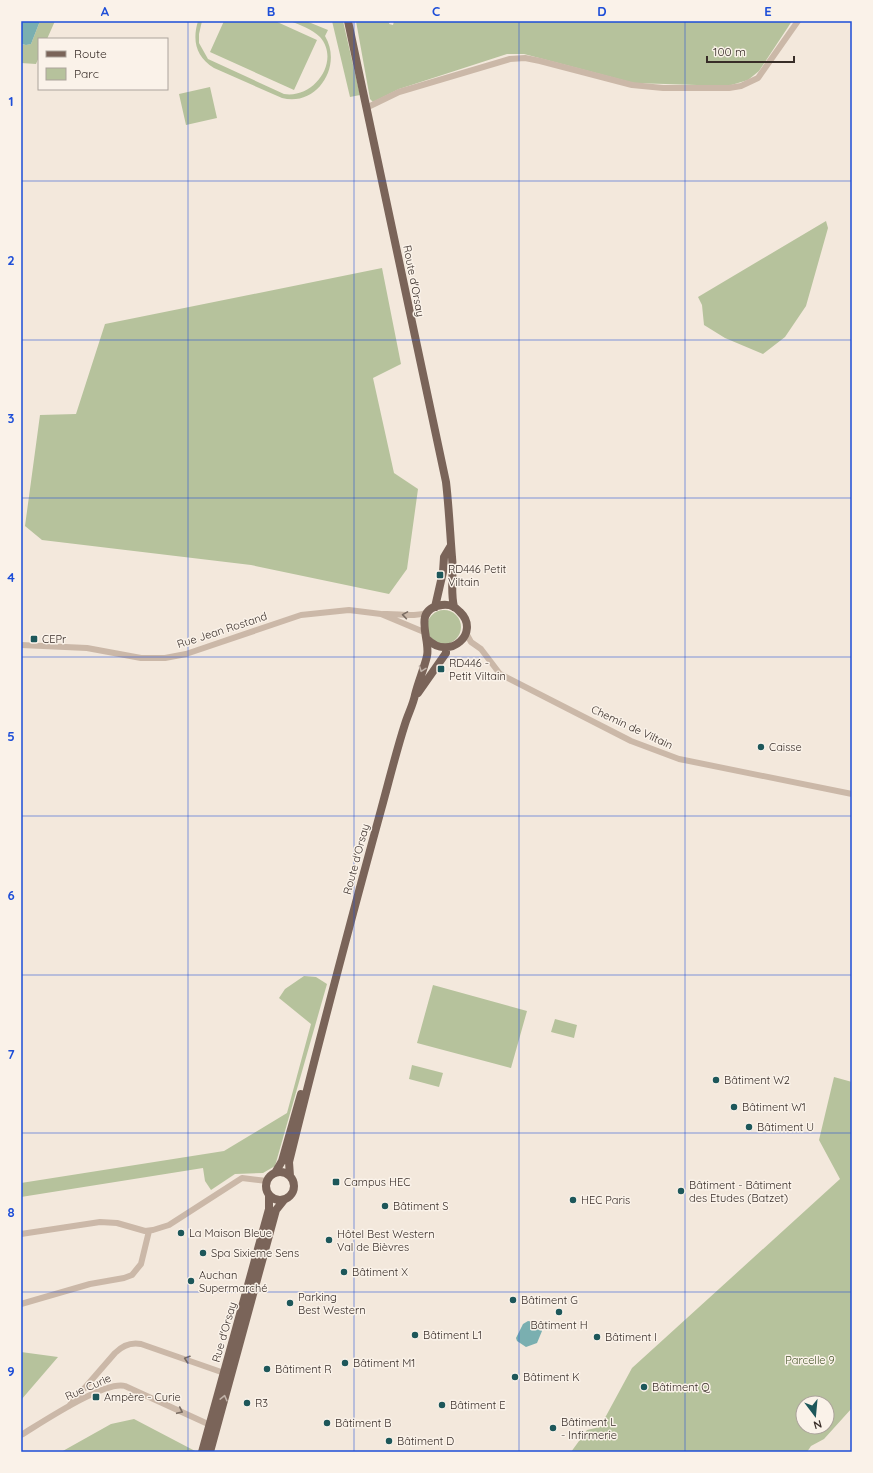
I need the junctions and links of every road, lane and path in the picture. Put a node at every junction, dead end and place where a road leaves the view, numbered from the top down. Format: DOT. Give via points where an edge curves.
graph roads {
  1 [pos="348,21"];
  2 [pos="798,21"];
  3 [pos="366,108"];
  4 [pos="450,547"];
  5 [pos="454,607"];
  6 [pos="432,610"];
  7 [pos="381,614"];
  8 [pos="466,633"];
  9 [pos="425,636"];
  10 [pos="460,642"];
  11 [pos="472,642"];
  12 [pos="21,645"];
  13 [pos="446,648"];
  14 [pos="414,699"];
  15 [pos="852,794"];
  16 [pos="322,1026"];
  17 [pos="275,1173"];
  18 [pos="290,1176"];
  19 [pos="266,1181"];
  20 [pos="269,1195"];
  21 [pos="284,1200"];
  22 [pos="149,1231"];
  23 [pos="21,1234"];
  24 [pos="21,1304"];
  25 [pos="227,1374"];
  26 [pos="68,1407"];
  27 [pos="218,1420"];
  28 [pos="210,1425"];
  29 [pos="21,1435"];
  30 [pos="202,1452"];
  31 [pos="210,1452"];
  1 -- 3 [label="main road, Route d'Orsay"];
  2 -- 3 [label="street" via="758,78 741,86 729,88 632,85 525,58 510,59 399,92"];
  3 -- 4 [label="main road, Route d'Orsay" via="446,482 451,524"];
  4 -- 5 [label="main road, Route d'Orsay" via="451,594"];
  4 -- 6 [label="main road, Route d'Orsay" via="444,557 443,572"];
  5 -- 6 [label="main road" via="441,605"];
  5 -- 8 [label="main road" via="466,621"];
  6 -- 7 [label="street, Rue Jean Rostand, one-way" via="412,616"];
  6 -- 9 [label="main road" via="423,625"];
  7 -- 9 [label="street, Rue Jean Rostand"];
  7 -- 12 [label="street, Rue Jean Rostand" via="350,610 301,615 186,654 165,658 141,658 88,648"];
  8 -- 10 [label="main road"];
  8 -- 11 [label="street, Chemin de Viltain"];
  9 -- 13 [label="main road" via="439,648"];
  9 -- 14 [label="main road, Route d'Orsay, one-way" via="427,655"];
  10 -- 11 [label="street"];
  10 -- 13 [label="main road"];
  11 -- 15 [label="street, Chemin de Viltain" via="481,649 500,674 631,741 656,751 679,759"];
  13 -- 14 [label="main road, Route d'Orsay" via="446,653"];
  14 -- 16 [label="main road, Route d'Orsay" via="405,722"];
  16 -- 17 [label="main road, Route d'Orsay" via="282,1161"];
  16 -- 18 [label="main road, Route d'Orsay" via="289,1162"];
  17 -- 18 [label="main road" via="283,1172"];
  17 -- 19 [label="main road"];
  18 -- 21 [label="main road" via="294,1184 293,1191"];
  19 -- 20 [label="main road"];
  19 -- 22 [label="street" via="242,1178 169,1225"];
  20 -- 21 [label="main road" via="276,1200"];
  20 -- 25 [label="main road, Rue d'Orsay" via="269,1208"];
  21 -- 25 [label="main road, Rue d'Orsay" via="276,1210"];
  22 -- 23 [label="street" via="117,1223 100,1222"];
  22 -- 24 [label="street" via="141,1264 132,1274"];
  25 -- 26 [label="street, one-way" via="141,1344 130,1344 115,1353"];
  27 -- 25 [label="main road, Rue d'Orsay, one-way"];
  25 -- 28 [label="main road, Rue d'Orsay"];
  26 -- 28 [label="street, Rue Curie, one-way" via="110,1386 121,1384"];
  26 -- 29 [label="street, Rue Curie"];
  27 -- 28 [label="street"];
  27 -- 31 [label="main road, Rue d'Orsay"];
  28 -- 30 [label="main road, Rue d'Orsay"];
}
